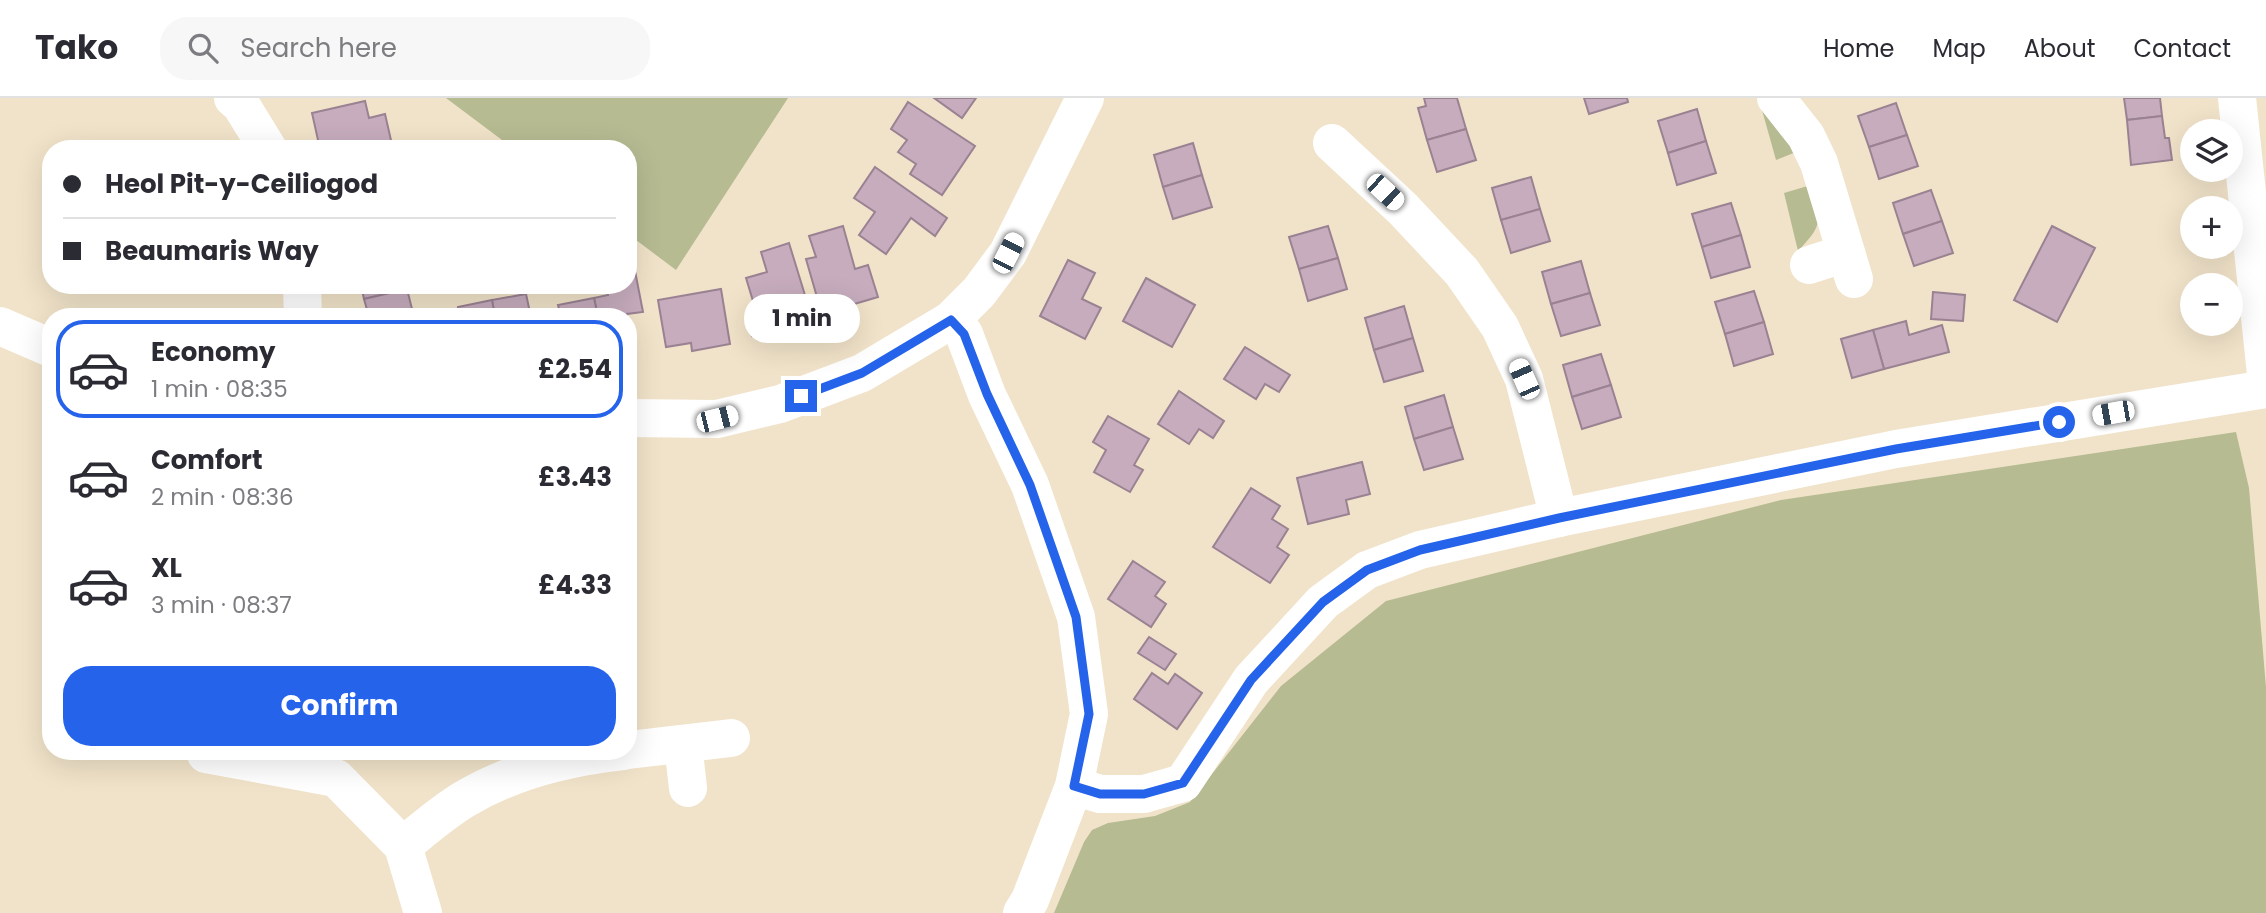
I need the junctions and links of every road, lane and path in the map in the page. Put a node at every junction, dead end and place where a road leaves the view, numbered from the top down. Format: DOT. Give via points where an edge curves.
graph roads {
  1 [pos="233,98"];
  2 [pos="1085,98"];
  3 [pos="1776,98"];
  4 [pos="2236,98"];
  5 [pos="262,140"];
  6 [pos="1332,143"];
  7 [pos="1809,265"];
  8 [pos="951,320"];
  9 [pos="0,326"];
  10 [pos="42,344"];
  11 [pos="2266,374"];
  12 [pos="2266,389"];
  13 [pos="637,418"];
  14 [pos="1559,518"];
  15 [pos="731,738"];
  16 [pos="682,744"];
  17 [pos="637,749"];
  18 [pos="238,760"];
  19 [pos="572,760"];
  20 [pos="1074,786"];
  21 [pos="688,788"];
  22 [pos="403,846"];
  23 [pos="423,913"];
  24 [pos="1022,913"];
  1 -- 5 [label="street"];
  2 -- 8 [label="street" via="1008,253"];
  3 -- 7 [label="street" via="1806,136 1819,163 1850,266"];
  4 -- 11 [label="street"];
  6 -- 14 [label="street" via="1462,272 1500,327 1524,379"];
  8 -- 13 [label="street" via="862,373 780,404 717,419"];
  8 -- 20 [label="street" via="964,334 1030,485 1076,617 1089,714"];
  9 -- 10 [label="street"];
  12 -- 14 [label="street" via="1896,449"];
  14 -- 20 [label="street" via="1420,550 1367,570 1323,602 1251,680 1183,783 1144,794 1100,794"];
  15 -- 16 [label="street"];
  16 -- 17 [label="street"];
  16 -- 21 [label="street"];
  18 -- 22 [label="street" via="336,778"];
  19 -- 22 [label="street" via="502,780 463,801"];
  20 -- 24 [label="street"];
  22 -- 23 [label="street"];
}
